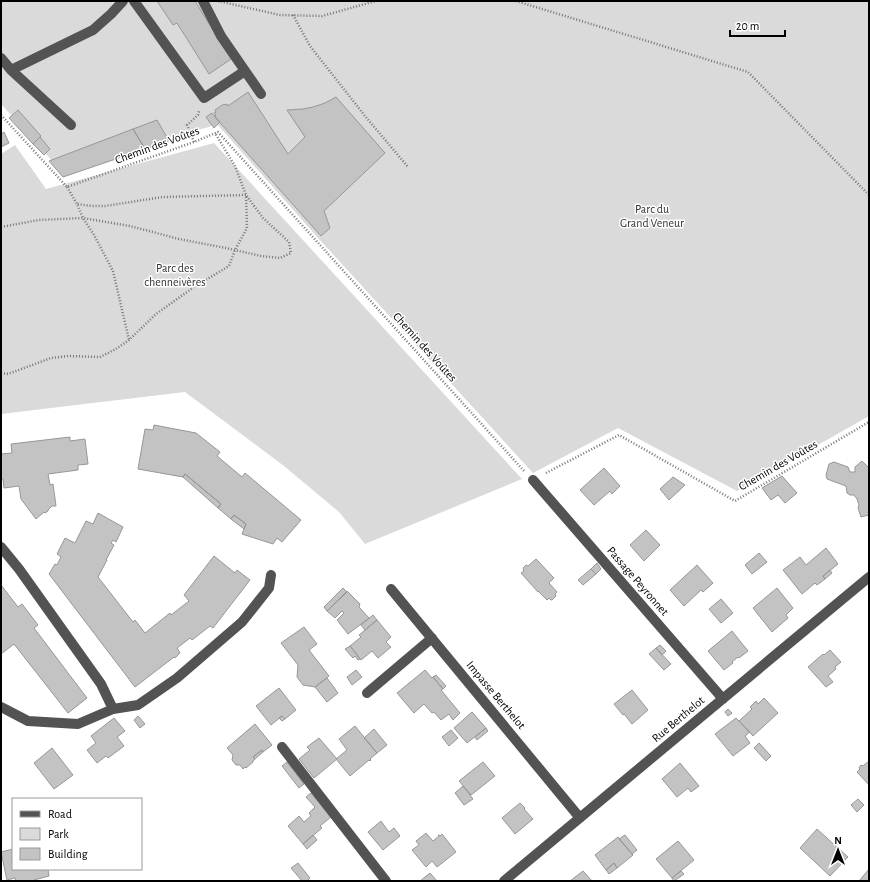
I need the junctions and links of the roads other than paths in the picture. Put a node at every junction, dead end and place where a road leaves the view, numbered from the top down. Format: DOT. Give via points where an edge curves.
graph roads {
  1 [pos="123,1"];
  2 [pos="134,1"];
  3 [pos="203,1"];
  4 [pos="1,58"];
  5 [pos="11,70"];
  6 [pos="245,71"];
  7 [pos="261,94"];
  8 [pos="71,125"];
  9 [pos="533,480"];
  10 [pos="1,547"];
  11 [pos="271,575"];
  12 [pos="869,577"];
  13 [pos="391,589"];
  14 [pos="432,638"];
  15 [pos="367,693"];
  16 [pos="723,699"];
  17 [pos="1,708"];
  18 [pos="113,709"];
  19 [pos="282,748"];
  20 [pos="580,818"];
  21 [pos="386,881"];
  22 [pos="504,881"];
  1 -- 5 [label="street" via="93,30"];
  2 -- 6 [label="street" via="204,98"];
  3 -- 6 [label="street" via="221,36"];
  4 -- 5 [label="street"];
  5 -- 8 [label="street"];
  6 -- 7 [label="street"];
  9 -- 16 [label="street, Passage Peyronnet"];
  10 -- 18 [label="street" via="101,684"];
  11 -- 18 [label="street" via="269,588 242,622 177,678 138,705"];
  12 -- 16 [label="street, Rue Berthelot"];
  13 -- 14 [label="street, Impasse Berthelot"];
  14 -- 15 [label="street"];
  14 -- 20 [label="street, Impasse Berthelot"];
  16 -- 20 [label="street, Rue Berthelot"];
  17 -- 18 [label="street" via="28,721 78,724"];
  19 -- 21 [label="street"];
  20 -- 22 [label="street, Rue Berthelot"];
}
